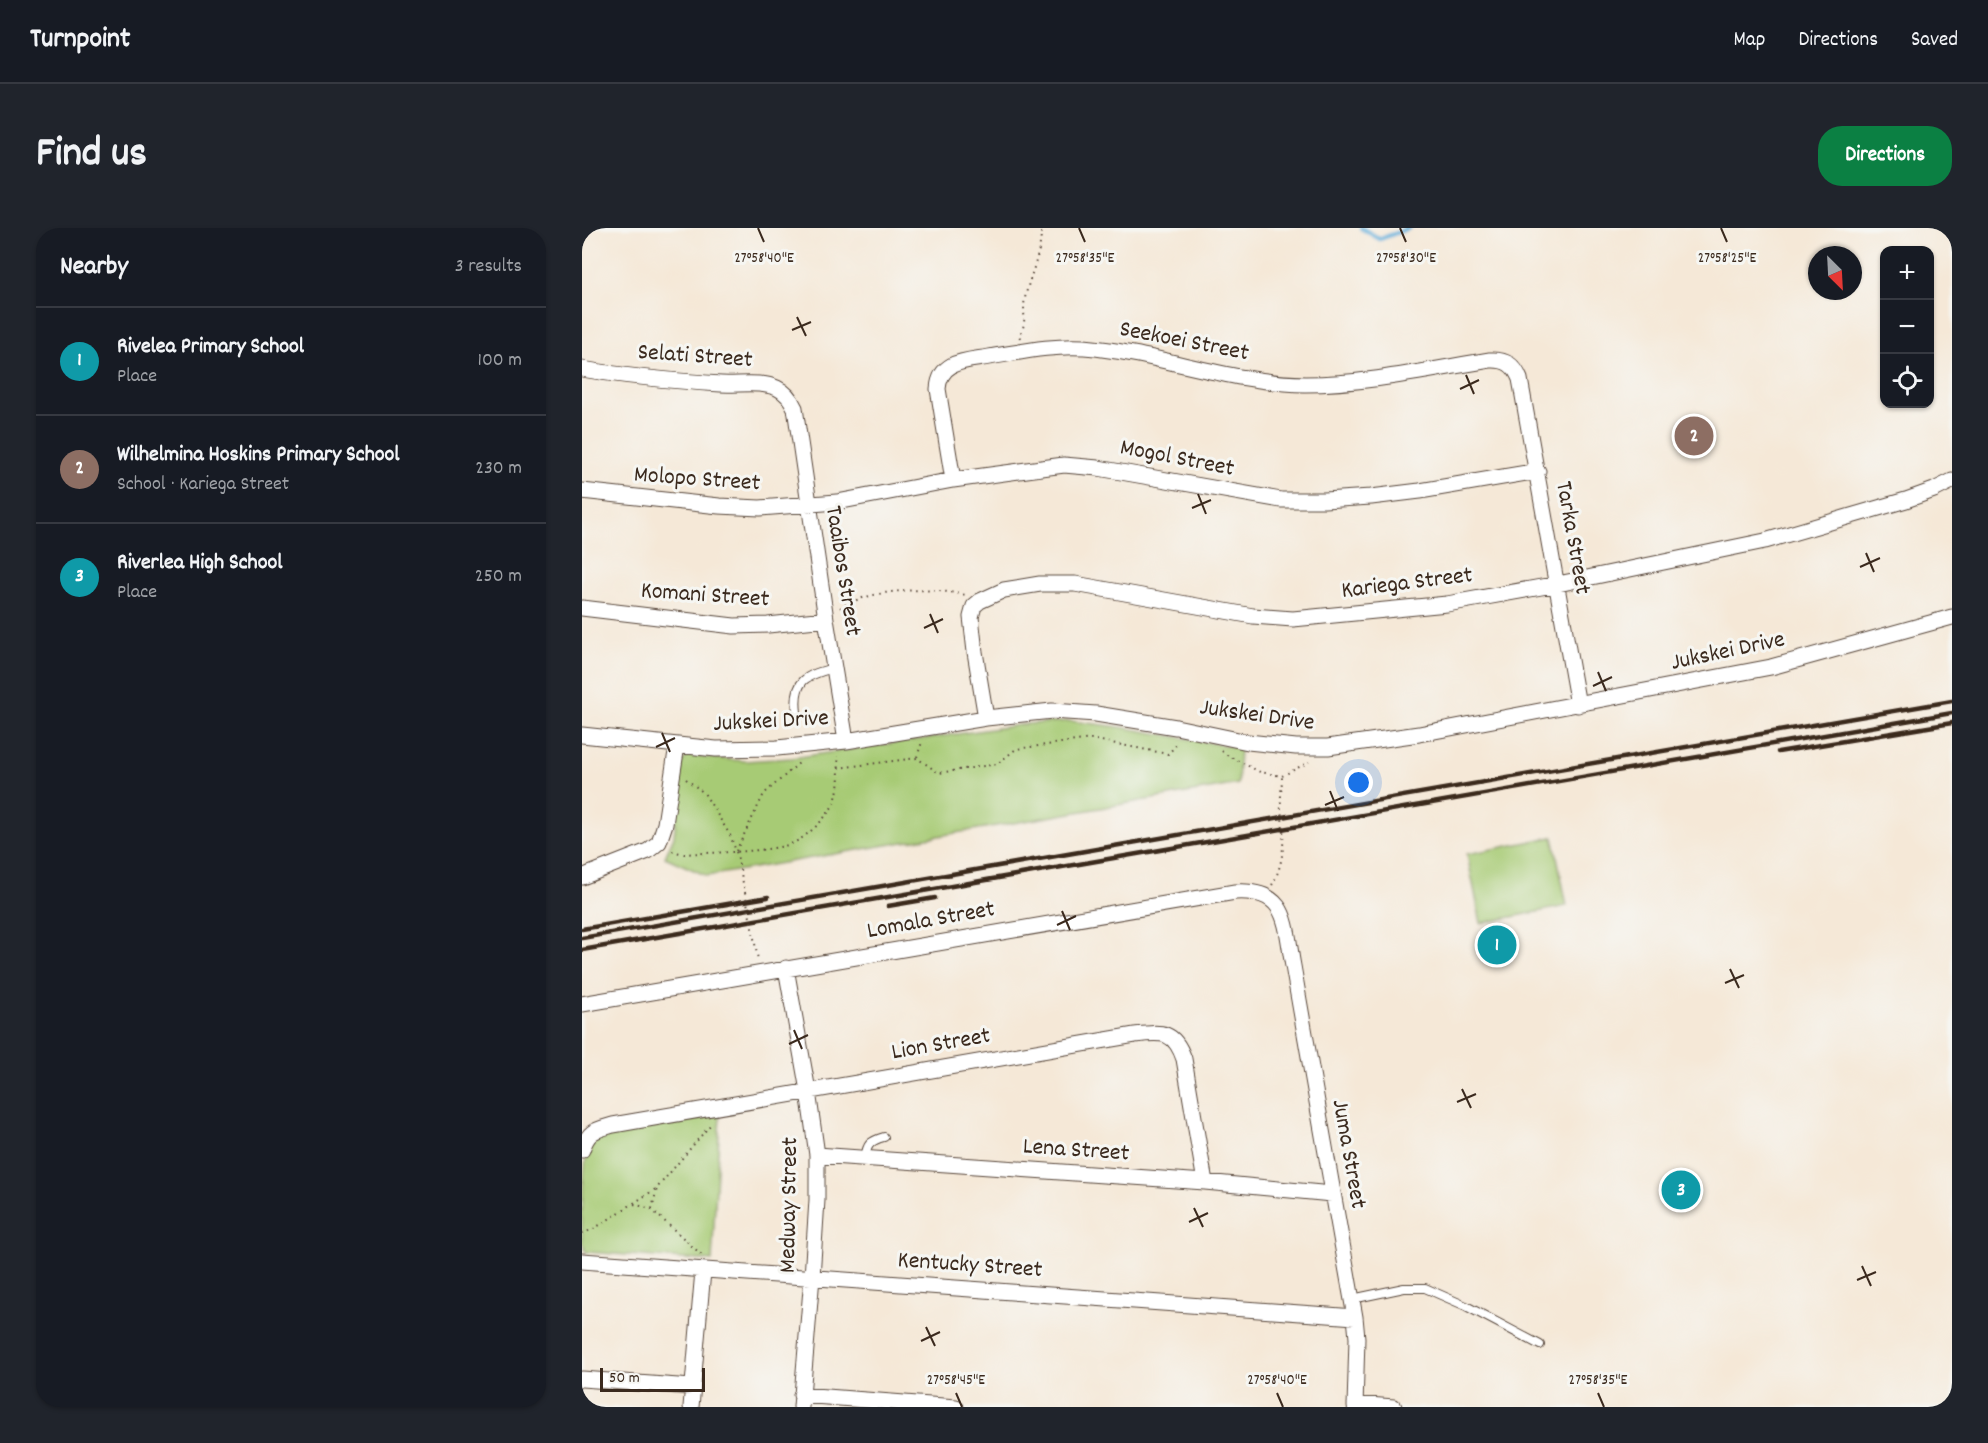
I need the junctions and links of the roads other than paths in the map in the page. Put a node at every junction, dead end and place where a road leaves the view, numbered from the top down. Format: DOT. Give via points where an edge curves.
graph roads {
  1 [pos="582,369"];
  2 [pos="1520,379"];
  3 [pos="795,408"];
  4 [pos="1538,471"];
  5 [pos="953,480"];
  6 [pos="1952,481"];
  7 [pos="582,491"];
  8 [pos="808,504"];
  9 [pos="1558,584"];
  10 [pos="582,608"];
  11 [pos="1952,617"];
  12 [pos="826,619"];
  13 [pos="834,668"];
  14 [pos="1578,705"];
  15 [pos="797,712"];
  16 [pos="986,718"];
  17 [pos="582,735"];
  18 [pos="841,742"];
  19 [pos="677,745"];
  20 [pos="582,877"];
  21 [pos="1263,894"];
  22 [pos="786,968"];
  23 [pos="582,1004"];
  24 [pos="808,1091"];
  25 [pos="884,1137"];
  26 [pos="582,1150"];
  27 [pos="817,1155"];
  28 [pos="865,1158"];
  29 [pos="1205,1182"];
  30 [pos="1332,1194"];
  31 [pos="582,1261"];
  32 [pos="703,1271"];
  33 [pos="812,1277"];
  34 [pos="1352,1299"];
  35 [pos="1355,1317"];
  36 [pos="1540,1345"];
  37 [pos="582,1378"];
  38 [pos="692,1387"];
  39 [pos="801,1401"];
  40 [pos="1355,1405"];
  41 [pos="691,1407"];
  42 [pos="956,1407"];
  43 [pos="1394,1407"];
  1 -- 3 [label="street, Selati Street" via="768,386 785,393"];
  2 -- 4 [label="street, Tarka Street"];
  2 -- 5 [label="street, Seekoei Street" via="1512,366 1498,360 1307,384 1267,381 1066,346 959,362 949,366 938,379"];
  3 -- 8 [label="street, Taaibos Street"];
  4 -- 5 [label="street, Mogol Street" via="1371,497 1302,500 1245,495 1078,465"];
  4 -- 9 [label="street, Tarka Street"];
  5 -- 8 [label="street, Mogol Street"];
  6 -- 9 [label="street, Kariega Street" via="1914,498 1765,541"];
  7 -- 8 [label="street, Molopo Street" via="741,508"];
  8 -- 12 [label="street, Taaibos Street"];
  9 -- 14 [label="street, Tarka Street"];
  9 -- 16 [label="street, Kariega Street" via="1448,604 1293,619 1253,616 1074,584 1004,590 980,600 972,611"];
  10 -- 12 [label="street, Komani Street" via="735,626"];
  11 -- 14 [label="street, Jukskei Drive" via="1771,667"];
  12 -- 13 [label="street, Taaibos Street"];
  13 -- 15 [label="lane" via="811,674 800,683 796,690"];
  13 -- 18 [label="street, Taaibos Street"];
  14 -- 16 [label="street, Jukskei Drive" via="1328,747 1248,742 1096,714 1023,713"];
  16 -- 18 [label="street, Jukskei Drive"];
  17 -- 19 [label="street, Jukskei Drive"];
  18 -- 19 [label="street, Jukskei Drive" via="752,749"];
  19 -- 20 [label="street" via="662,836 654,847"];
  21 -- 22 [label="street, Lomala Street" via="1234,892"];
  21 -- 30 [label="street, Juma Street" via="1281,910"];
  22 -- 23 [label="street, Lomala Street"];
  22 -- 24 [label="street, Medway Street"];
  24 -- 26 [label="street, Lion Street" via="613,1125 591,1133"];
  24 -- 27 [label="street, Medway Street"];
  24 -- 29 [label="street, Lion Street" via="1135,1035 1166,1034 1177,1042 1184,1059"];
  25 -- 28 [label="lane" via="870,1142"];
  27 -- 28 [label="street, Lena Street"];
  27 -- 33 [label="street, Medway Street"];
  28 -- 29 [label="street, Lena Street"];
  29 -- 30 [label="street, Lena Street"];
  30 -- 34 [label="street, Juma Street"];
  31 -- 32 [label="street, Kentucky Street"];
  32 -- 33 [label="street, Kentucky Street"];
  32 -- 38 [label="street"];
  33 -- 35 [label="street, Kentucky Street"];
  33 -- 39 [label="street, Medway Street"];
  34 -- 35 [label="street, Juma Street"];
  34 -- 36 [label="lane" via="1404,1288 1425,1288"];
  35 -- 40 [label="street, Juma Street"];
  37 -- 38 [label="street"];
  38 -- 41 [label="street"];
  39 -- 42 [label="street"];
  40 -- 43 [label="street"];
}
